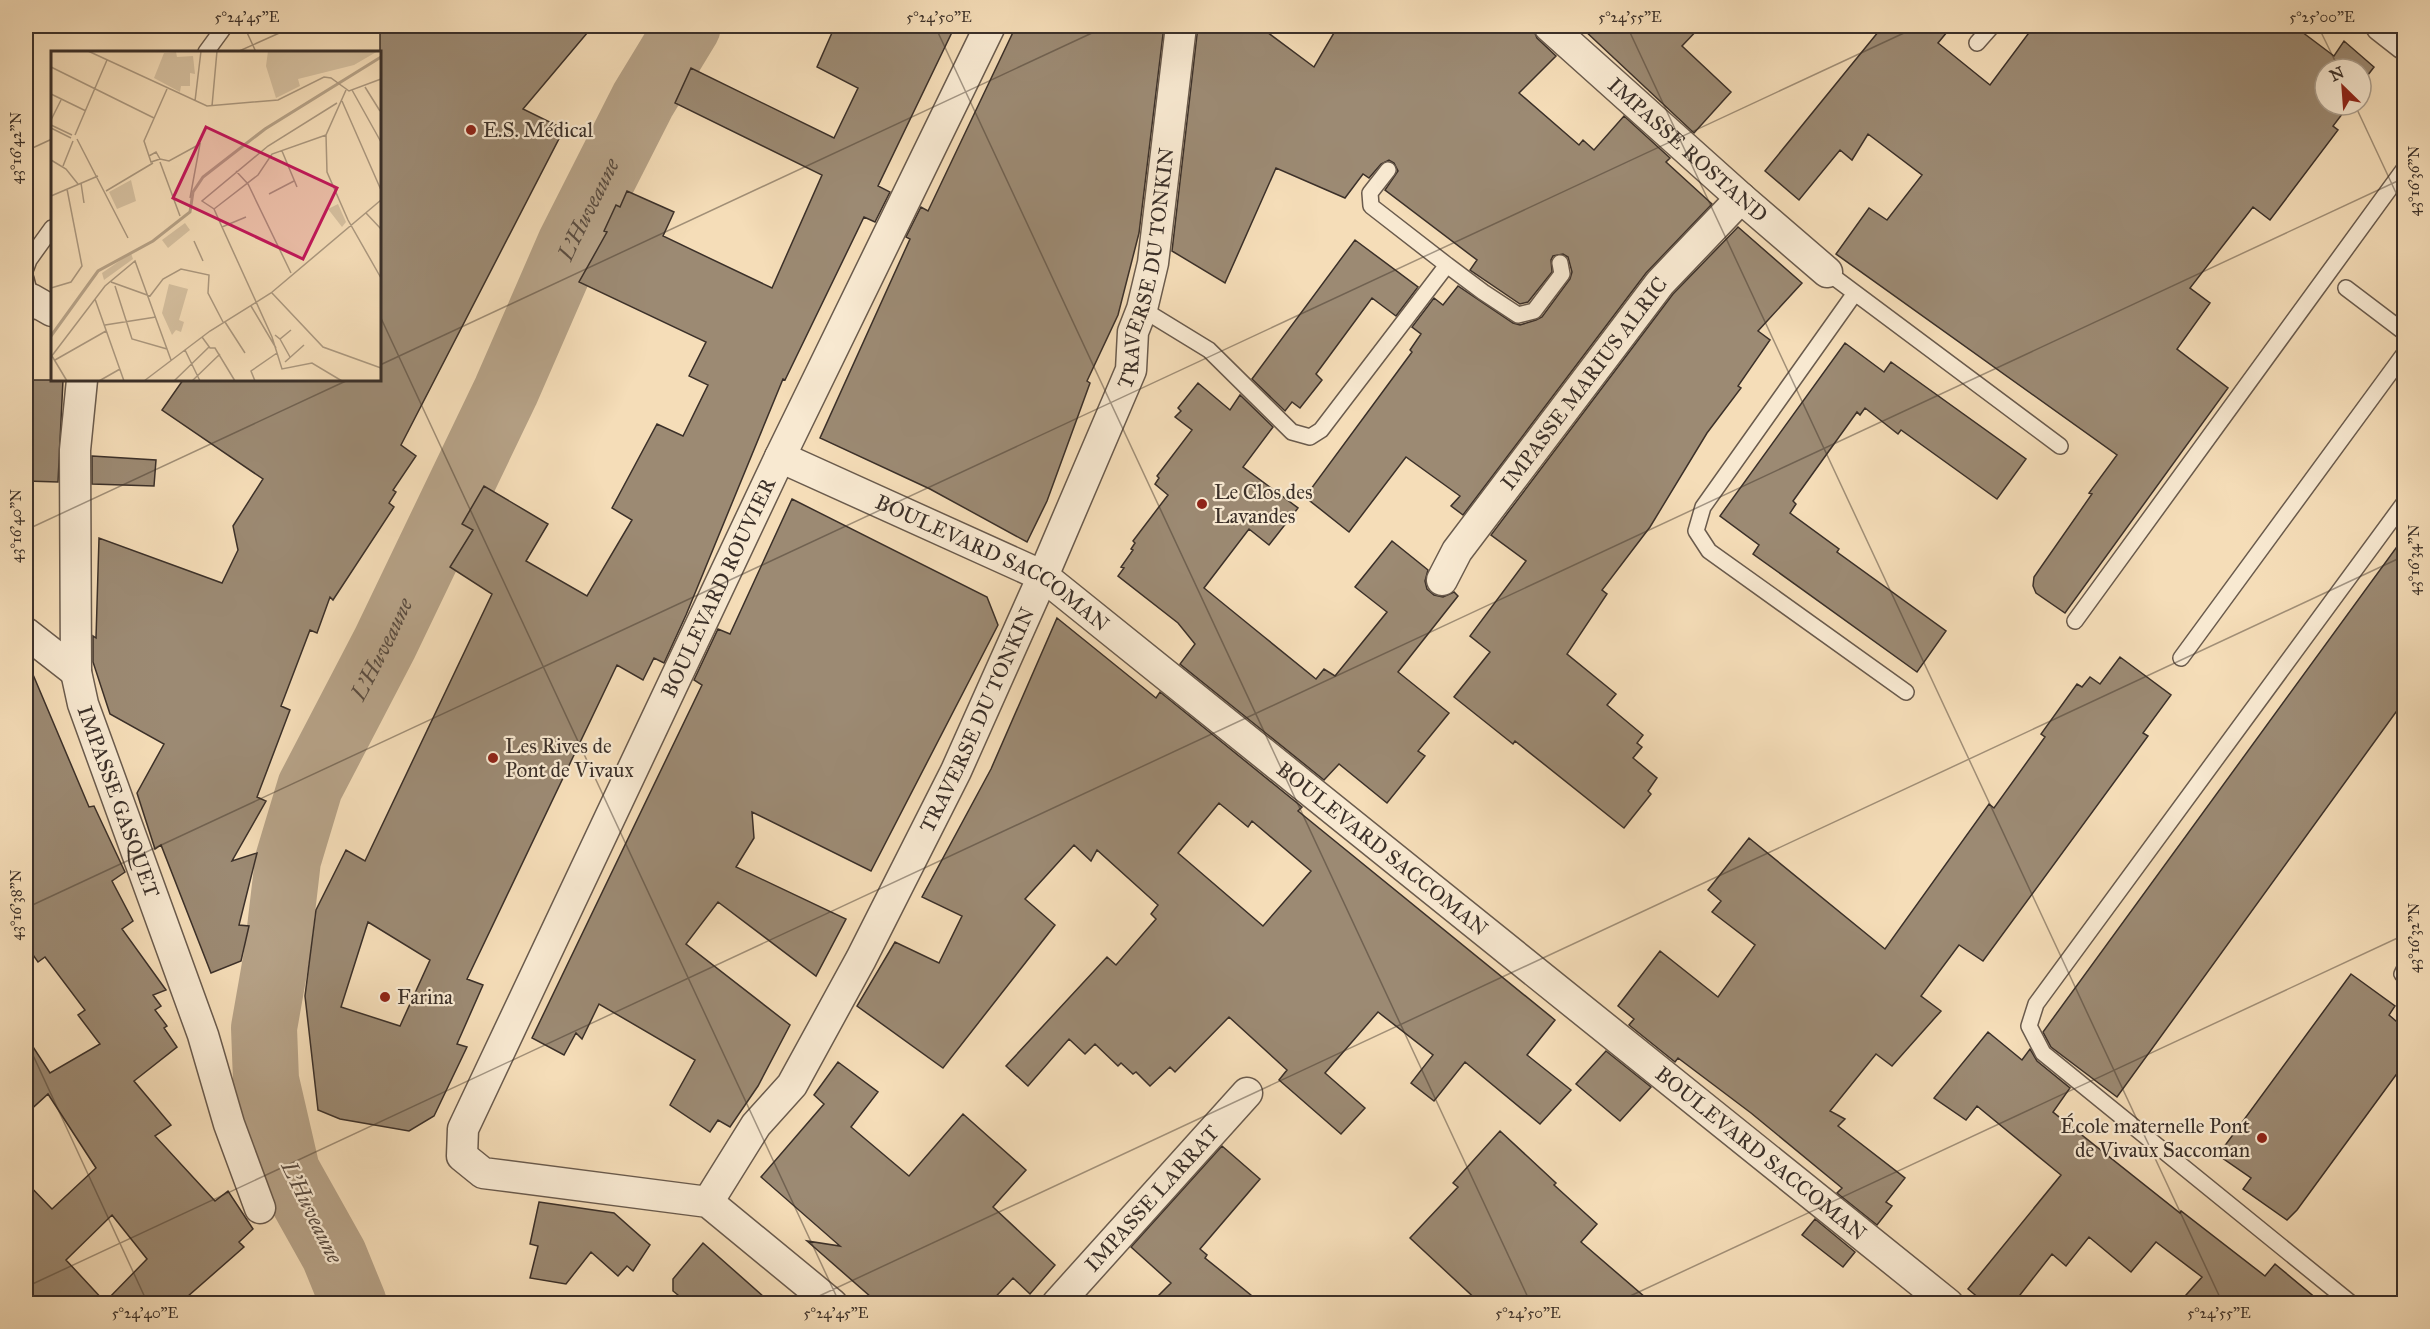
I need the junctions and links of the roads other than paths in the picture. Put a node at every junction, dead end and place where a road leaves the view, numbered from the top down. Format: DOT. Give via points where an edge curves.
graph roads {
  1 [pos="225,26"];
  2 [pos="990,26"];
  3 [pos="1181,26"];
  4 [pos="1549,26"];
  5 [pos="1992,26"];
  6 [pos="2381,26"];
  7 [pos="1977,43"];
  8 [pos="2404,44"];
  9 [pos="207,51"];
  10 [pos="1388,170"];
  11 [pos="2404,170"];
  12 [pos="1741,198"];
  13 [pos="51,229"];
  14 [pos="1560,262"];
  15 [pos="1447,265"];
  16 [pos="26,268"];
  17 [pos="1827,272"];
  18 [pos="2346,288"];
  19 [pos="1855,292"];
  20 [pos="1142,309"];
  21 [pos="2404,332"];
  22 [pos="2404,354"];
  23 [pos="82,381"];
  24 [pos="2060,446"];
  25 [pos="780,457"];
  26 [pos="2404,503"];
  27 [pos="1043,576"];
  28 [pos="1442,580"];
  29 [pos="2075,621"];
  30 [pos="26,633"];
  31 [pos="2181,658"];
  32 [pos="76,672"];
  33 [pos="1906,692"];
  34 [pos="1247,1093"];
  35 [pos="708,1202"];
  36 [pos="260,1208"];
  37 [pos="832,1304"];
  38 [pos="1057,1304"];
  39 [pos="1948,1304"];
  40 [pos="2352,1304"];
  1 -- 9 [label="lane"];
  2 -- 25 [label="street, BOULEVARD ROUVIER"];
  3 -- 20 [label="street, TRAVERSE DU TONKIN" via="1154,263"];
  4 -- 12 [label="street, IMPASSE ROSTAND"];
  5 -- 7 [label="lane"];
  6 -- 8 [label="street"];
  10 -- 15 [label="lane" via="1370,193 1371,206"];
  11 -- 29 [label="lane"];
  12 -- 17 [label="street, IMPASSE ROSTAND"];
  12 -- 28 [label="street, IMPASSE MARIUS ALRIC" via="1660,282 1457,551"];
  13 -- 16 [label="lane"];
  14 -- 15 [label="lane" via="1562,274 1534,312 1518,315"];
  15 -- 20 [label="lane" via="1322,430 1310,437 1292,432 1209,350"];
  17 -- 19 [label="lane"];
  18 -- 21 [label="lane"];
  19 -- 24 [label="lane"];
  19 -- 33 [label="lane" via="1703,507 1696,531 1709,551"];
  20 -- 27 [label="street, TRAVERSE DU TONKIN" via="1133,332 1131,370"];
  22 -- 31 [label="lane"];
  23 -- 32 [label="street, IMPASSE GASQUET" via="75,450"];
  25 -- 27 [label="street, BOULEVARD SACCOMAN"];
  25 -- 35 [label="street, BOULEVARD ROUVIER" via="462,1129 462,1155 483,1173"];
  26 -- 40 [label="lane" via="2036,1004 2029,1026 2043,1053"];
  27 -- 35 [label="street, TRAVERSE DU TONKIN" via="956,771 861,959 792,1085 756,1125"];
  27 -- 39 [label="street, BOULEVARD SACCOMAN"];
  30 -- 32 [label="street"];
  32 -- 36 [label="street, IMPASSE GASQUET" via="83,704 204,1035 229,1124"];
  34 -- 38 [label="street, IMPASSE LARRAT"];
  35 -- 37 [label="street"];
}
